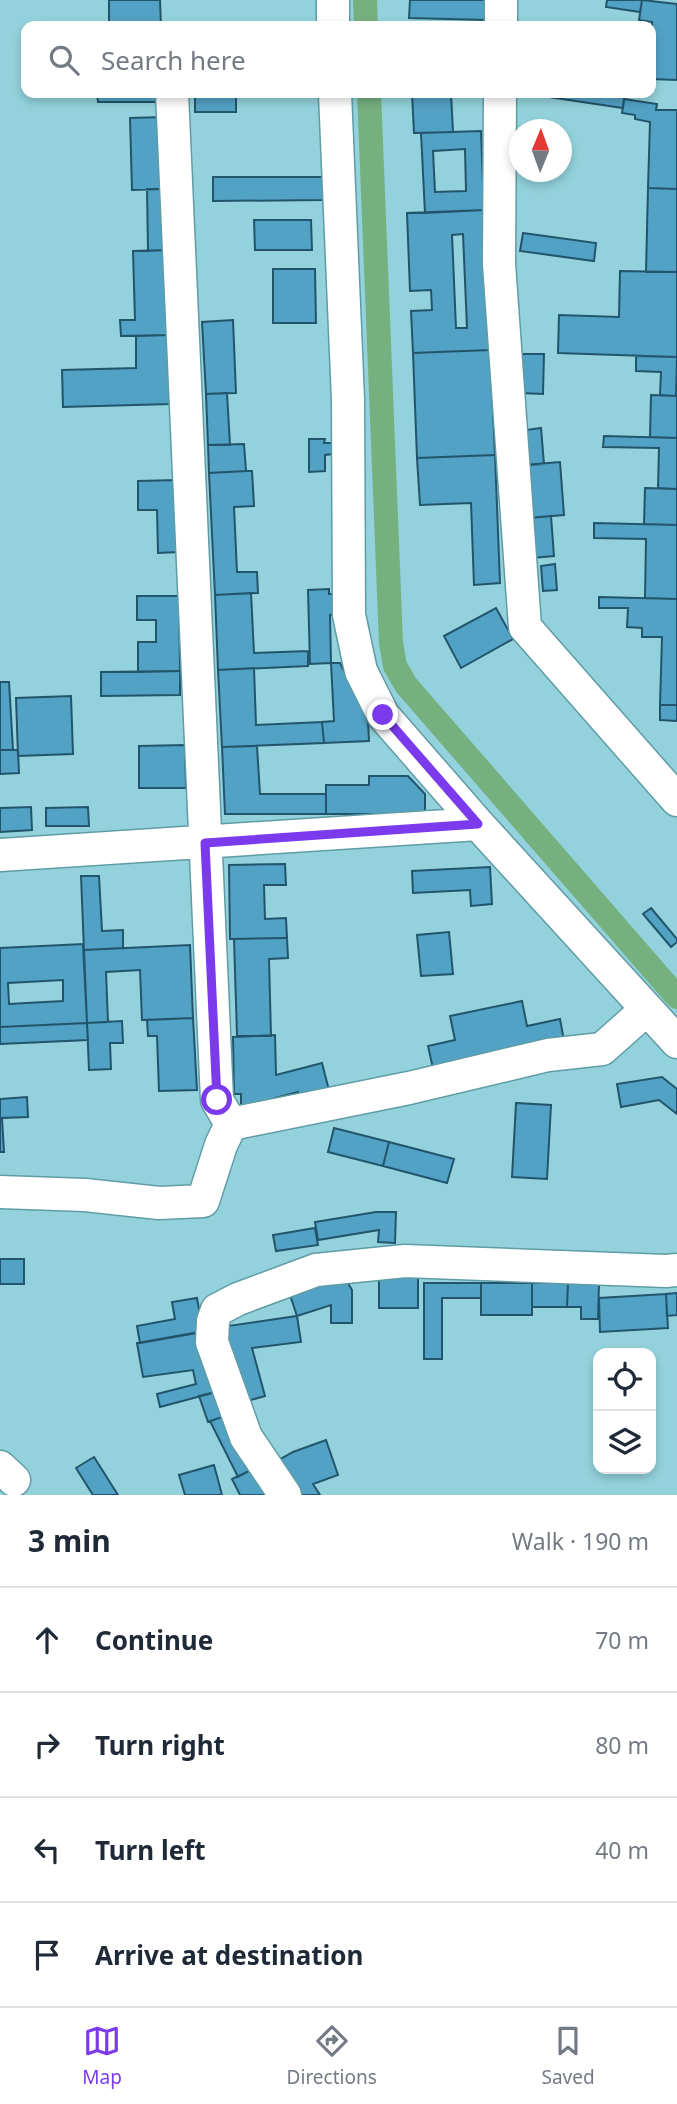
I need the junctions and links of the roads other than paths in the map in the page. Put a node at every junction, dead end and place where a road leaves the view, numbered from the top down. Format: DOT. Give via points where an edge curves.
graph roads {
  1 [pos="333,0"];
  2 [pos="501,0"];
  3 [pos="333,21"];
  4 [pos="501,21"];
  5 [pos="172,98"];
  6 [pos="335,98"];
  7 [pos="500,98"];
  8 [pos="677,800"];
  9 [pos="478,824"];
  10 [pos="205,843"];
  11 [pos="0,855"];
  12 [pos="647,1009"];
  13 [pos="677,1042"];
  14 [pos="231,1124"];
  15 [pos="0,1192"];
  16 [pos="677,1270"];
  17 [pos="285,1495"];
  1 -- 3 [label="street"];
  2 -- 4 [label="street"];
  5 -- 10 [label="street"];
  6 -- 9 [label="street" via="348,400 349,615 361,671 383,715"];
  7 -- 8 [label="street" via="499,264 525,627"];
  9 -- 10 [label="street"];
  9 -- 12 [label="street"];
  10 -- 11 [label="street"];
  10 -- 14 [label="street" via="217,1100"];
  12 -- 13 [label="street"];
  12 -- 14 [label="street" via="602,1049 548,1055"];
  14 -- 15 [label="street" via="203,1201 159,1203"];
  16 -- 17 [label="street" via="405,1261 316,1270 217,1310 212,1342 246,1437"];
}
